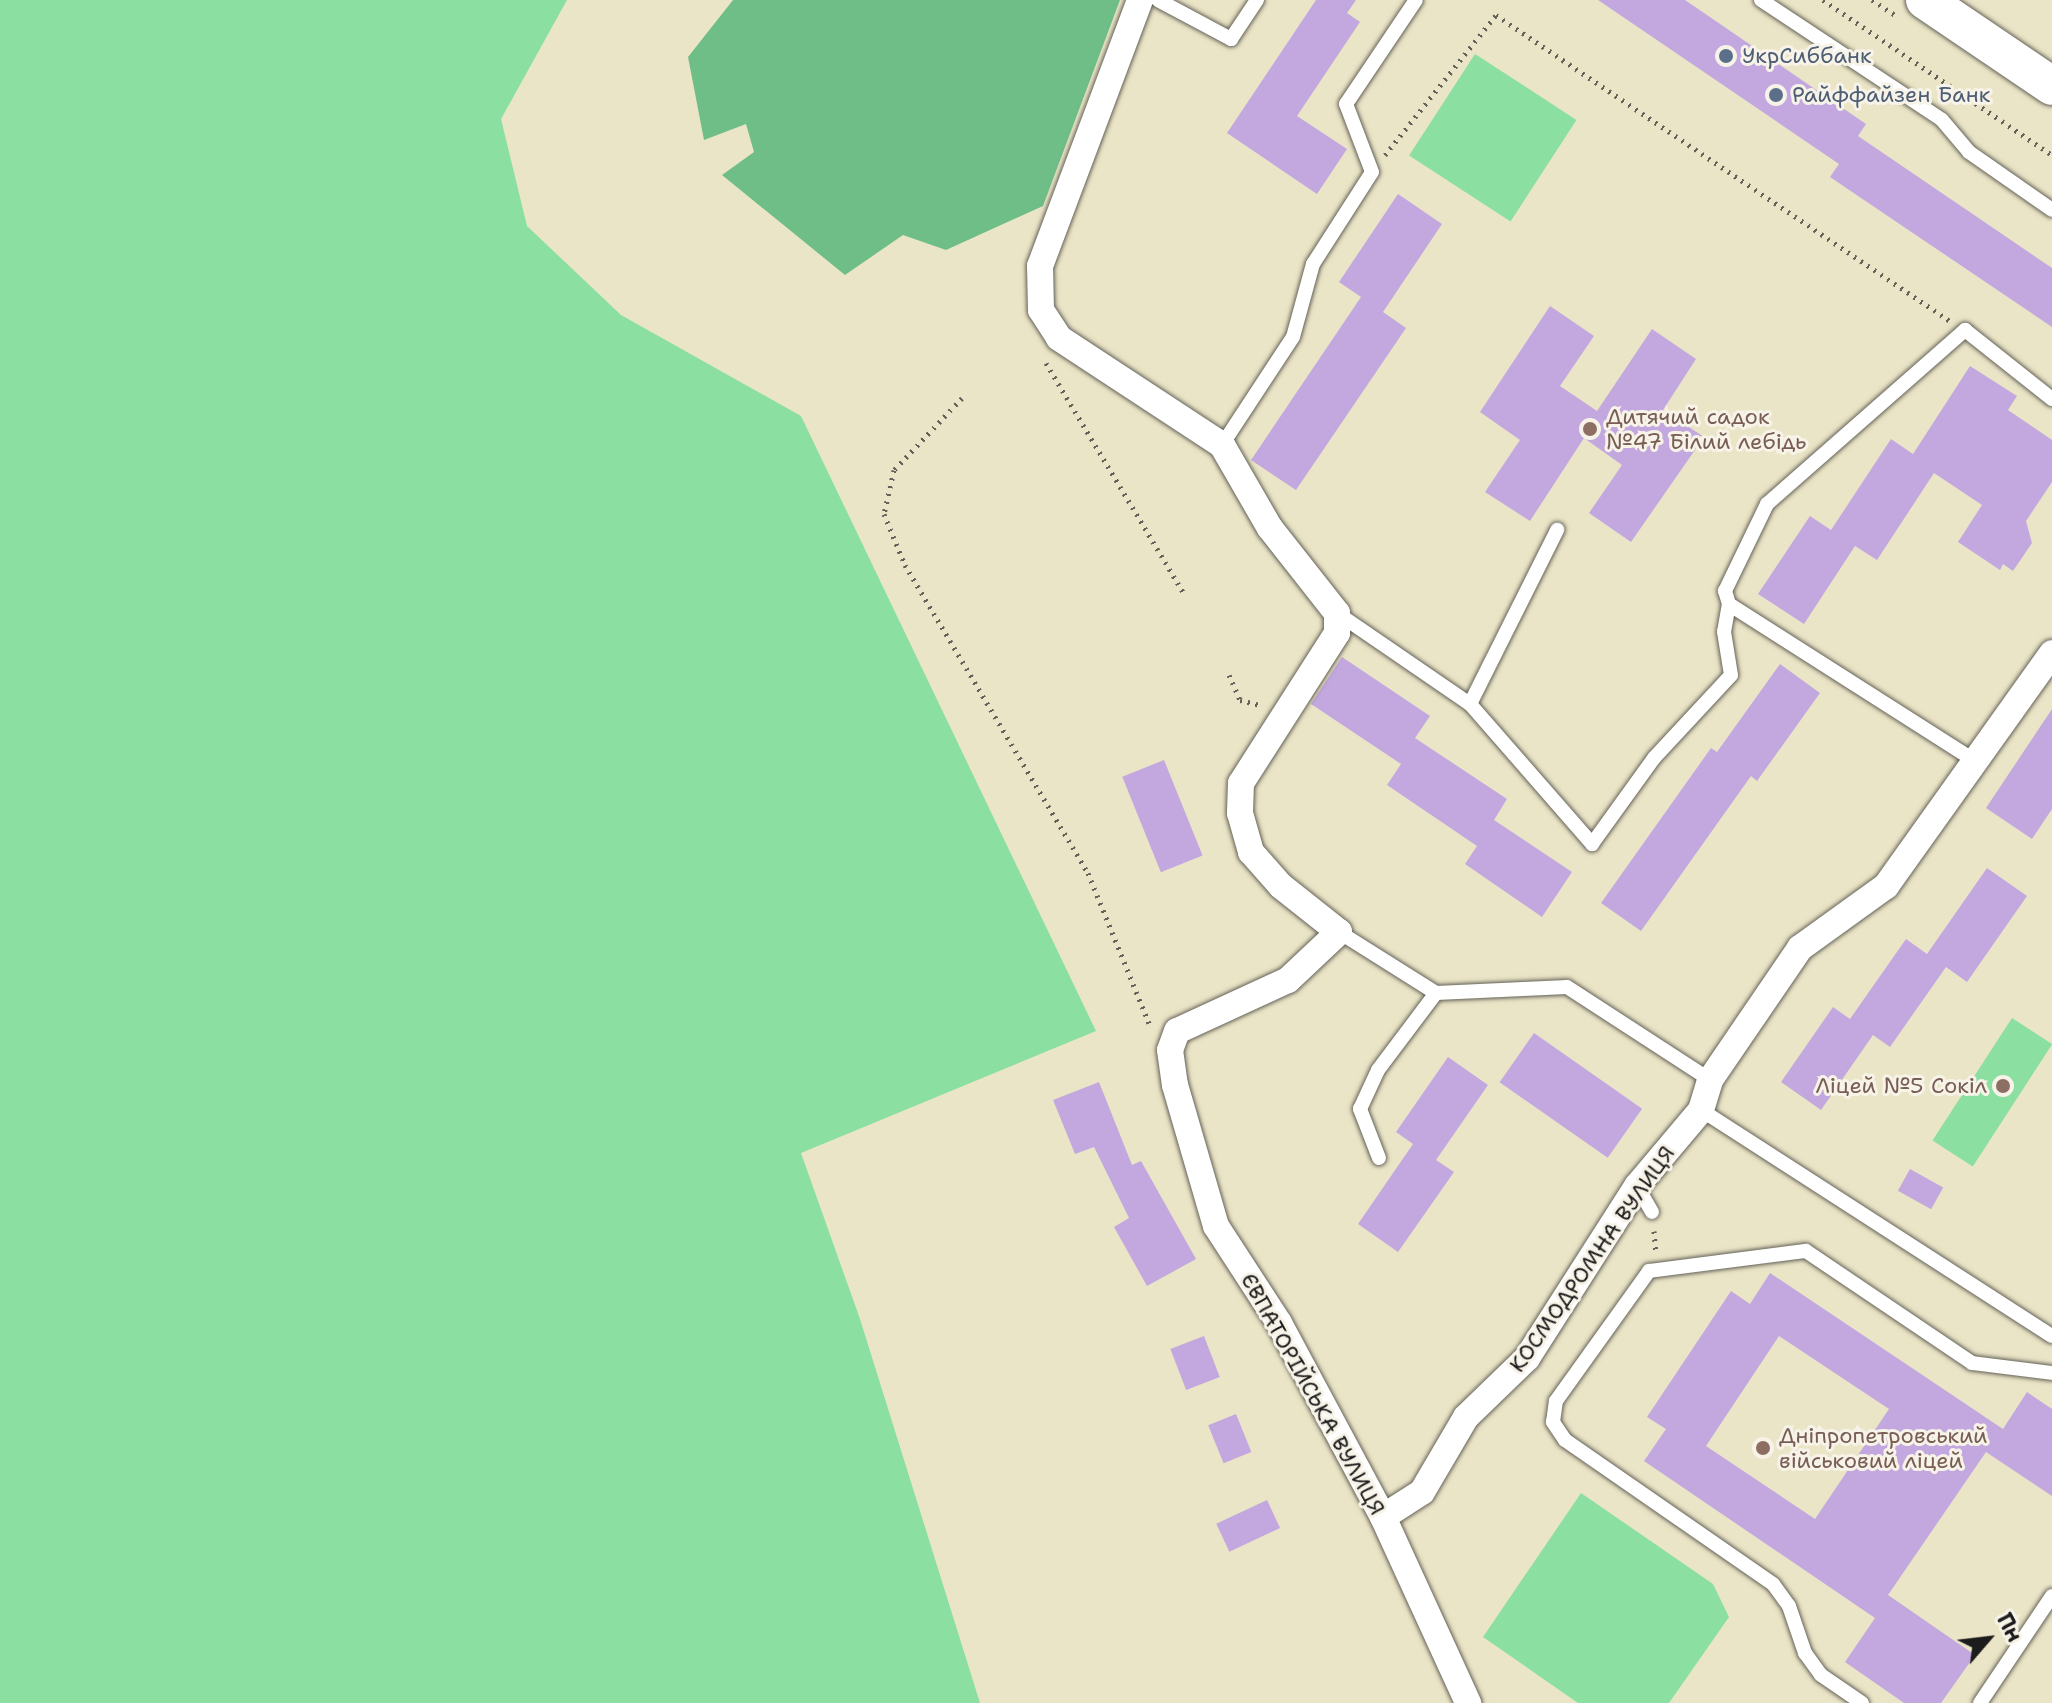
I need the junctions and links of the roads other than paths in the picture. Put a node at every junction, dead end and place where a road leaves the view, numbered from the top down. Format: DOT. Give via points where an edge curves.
graph roads {
  1 [pos="1140,0"];
  2 [pos="1158,0"];
  3 [pos="1257,0"];
  4 [pos="1416,0"];
  5 [pos="1761,0"];
  6 [pos="1943,5"];
  7 [pos="2052,86"];
  8 [pos="2052,210"];
  9 [pos="2052,399"];
  10 [pos="1222,445"];
  11 [pos="1557,530"];
  12 [pos="1729,604"];
  13 [pos="1337,613"];
  14 [pos="2052,653"];
  15 [pos="1470,704"];
  16 [pos="1972,759"];
  17 [pos="1339,932"];
  18 [pos="1436,993"];
  19 [pos="1710,1080"];
  20 [pos="1701,1110"];
  21 [pos="1379,1158"];
  22 [pos="1637,1186"];
  23 [pos="1652,1212"];
  24 [pos="2052,1336"];
  25 [pos="2052,1373"];
  26 [pos="1383,1517"];
  27 [pos="2052,1596"];
  28 [pos="1468,1703"];
  29 [pos="1862,1703"];
  30 [pos="1980,1703"];
  1 -- 10 [label="street" via="1040,266 1037,292 1059,338"];
  2 -- 3 [label="lane" via="1231,39"];
  4 -- 10 [label="lane" via="1346,104 1372,172 1313,264 1293,337"];
  5 -- 8 [label="lane" via="1942,120 1969,152"];
  6 -- 7 [label="street"];
  9 -- 12 [label="lane" via="1965,330 1767,504 1725,591"];
  10 -- 13 [label="street" via="1270,528"];
  11 -- 15 [label="lane"];
  12 -- 15 [label="lane" via="1724,632 1731,675 1654,758 1592,844"];
  12 -- 16 [label="lane"];
  13 -- 15 [label="lane"];
  13 -- 17 [label="street" via="1337,633 1241,783 1240,813 1251,852 1281,886"];
  14 -- 16 [label="street, КОСМОДРОМНА ВУЛИЦЯ"];
  16 -- 19 [label="street, КОСМОДРОМНА ВУЛИЦЯ" via="1886,886 1800,948"];
  17 -- 18 [label="lane"];
  17 -- 26 [label="street, ЄВПАТОРІЙСЬКА ВУЛИЦЯ" via="1288,980 1177,1031 1170,1050 1175,1085 1216,1226 1279,1323"];
  18 -- 19 [label="lane" via="1567,987"];
  18 -- 21 [label="lane" via="1378,1070 1360,1109"];
  19 -- 20 [label="street, КОСМОДРОМНА ВУЛИЦЯ"];
  20 -- 22 [label="street, КОСМОДРОМНА ВУЛИЦЯ"];
  20 -- 24 [label="lane"];
  22 -- 23 [label="lane"];
  22 -- 26 [label="street, КОСМОДРОМНА ВУЛИЦЯ" via="1527,1358 1466,1417 1422,1492"];
  25 -- 29 [label="lane" via="1972,1363 1806,1251 1649,1271 1556,1401 1552,1412 1557,1432 1773,1584 1821,1675"];
  26 -- 28 [label="street, ЄВПАТОРІЙСЬКА ВУЛИЦЯ"];
  27 -- 30 [label="lane"];
}
